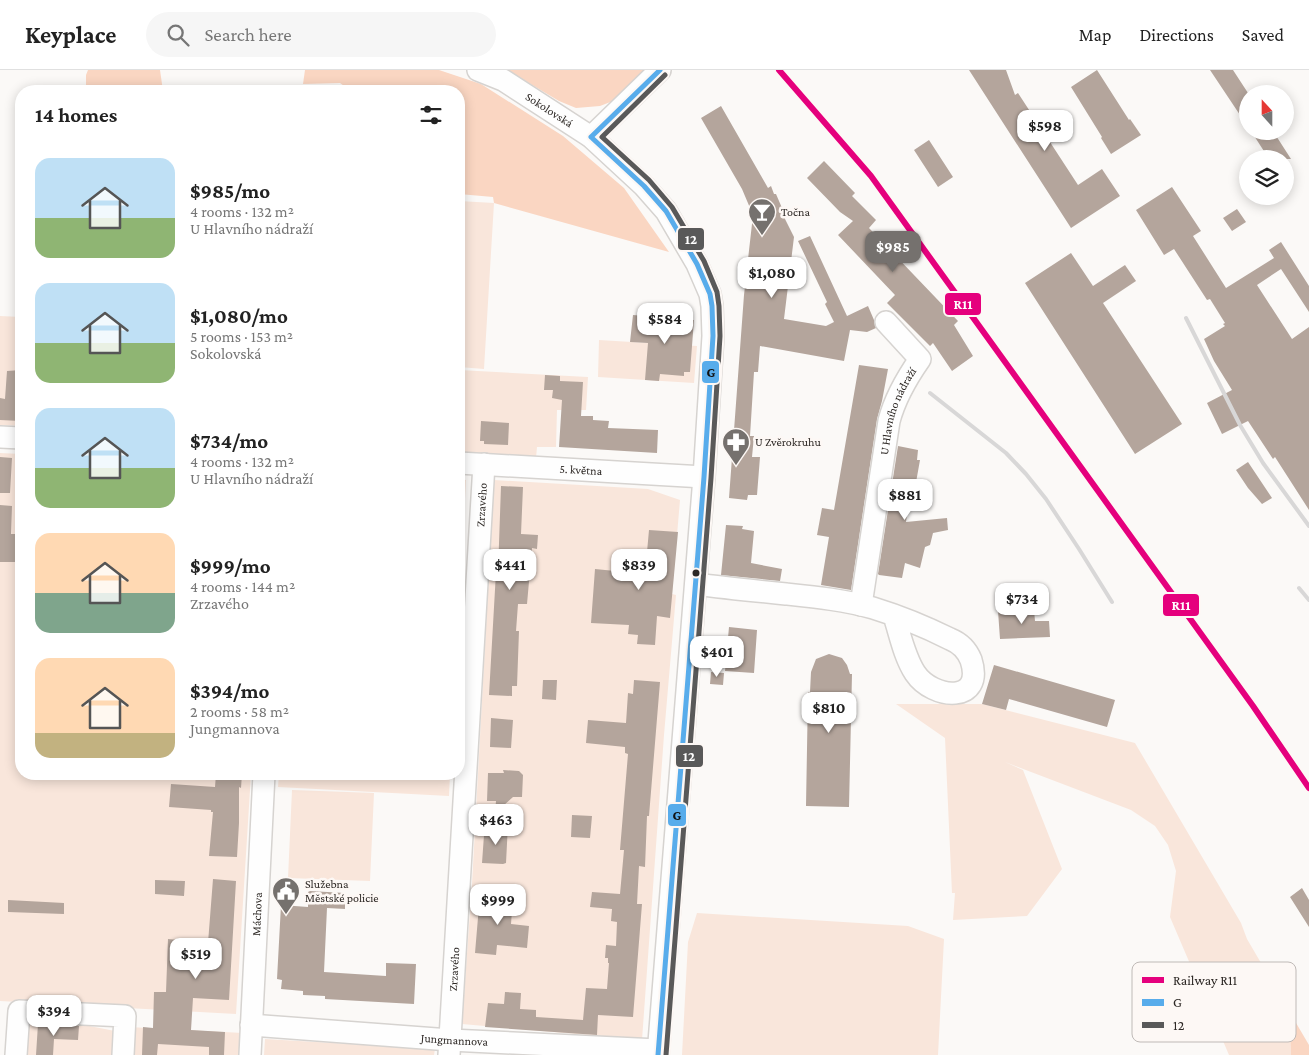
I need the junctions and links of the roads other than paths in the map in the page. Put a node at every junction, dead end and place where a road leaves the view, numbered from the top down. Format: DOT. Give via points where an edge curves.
graph roads {
  1 [pos="478,70"];
  2 [pos="660,70"];
  3 [pos="592,137"];
  4 [pos="886,322"];
  5 [pos="0,437"];
  6 [pos="15,438"];
  7 [pos="465,463"];
  8 [pos="484,464"];
  9 [pos="704,477"];
  10 [pos="696,584"];
  11 [pos="861,605"];
  12 [pos="894,616"];
  13 [pos="264,780"];
  14 [pos="252,1025"];
  15 [pos="449,1047"];
  16 [pos="658,1053"];
  17 [pos="16,1055"];
  18 [pos="123,1055"];
  19 [pos="250,1055"];
  1 -- 3 [label="street, Sokolovská" via="503,80"];
  2 -- 3 [label="street"];
  3 -- 9 [label="street, Sokolovská" via="666,211 697,264 710,294 713,336"];
  4 -- 11 [label="street, U Hlavního nádraží" via="920,360 893,404"];
  5 -- 6 [label="street"];
  7 -- 8 [label="street, 5. května"];
  8 -- 9 [label="street, 5. května"];
  8 -- 15 [label="street, Zrzavého"];
  9 -- 10 [label="street, Sokolovská"];
  10 -- 11 [label="street"];
  10 -- 16 [label="street, Sokolovská"];
  11 -- 12 [label="street"];
  13 -- 14 [label="street, Máchova"];
  14 -- 15 [label="street, Jungmannova"];
  14 -- 19 [label="street, Máchova"];
  15 -- 16 [label="street, Jungmannova"];
  17 -- 18 [label="street" via="19,1011 125,1016"];
}
